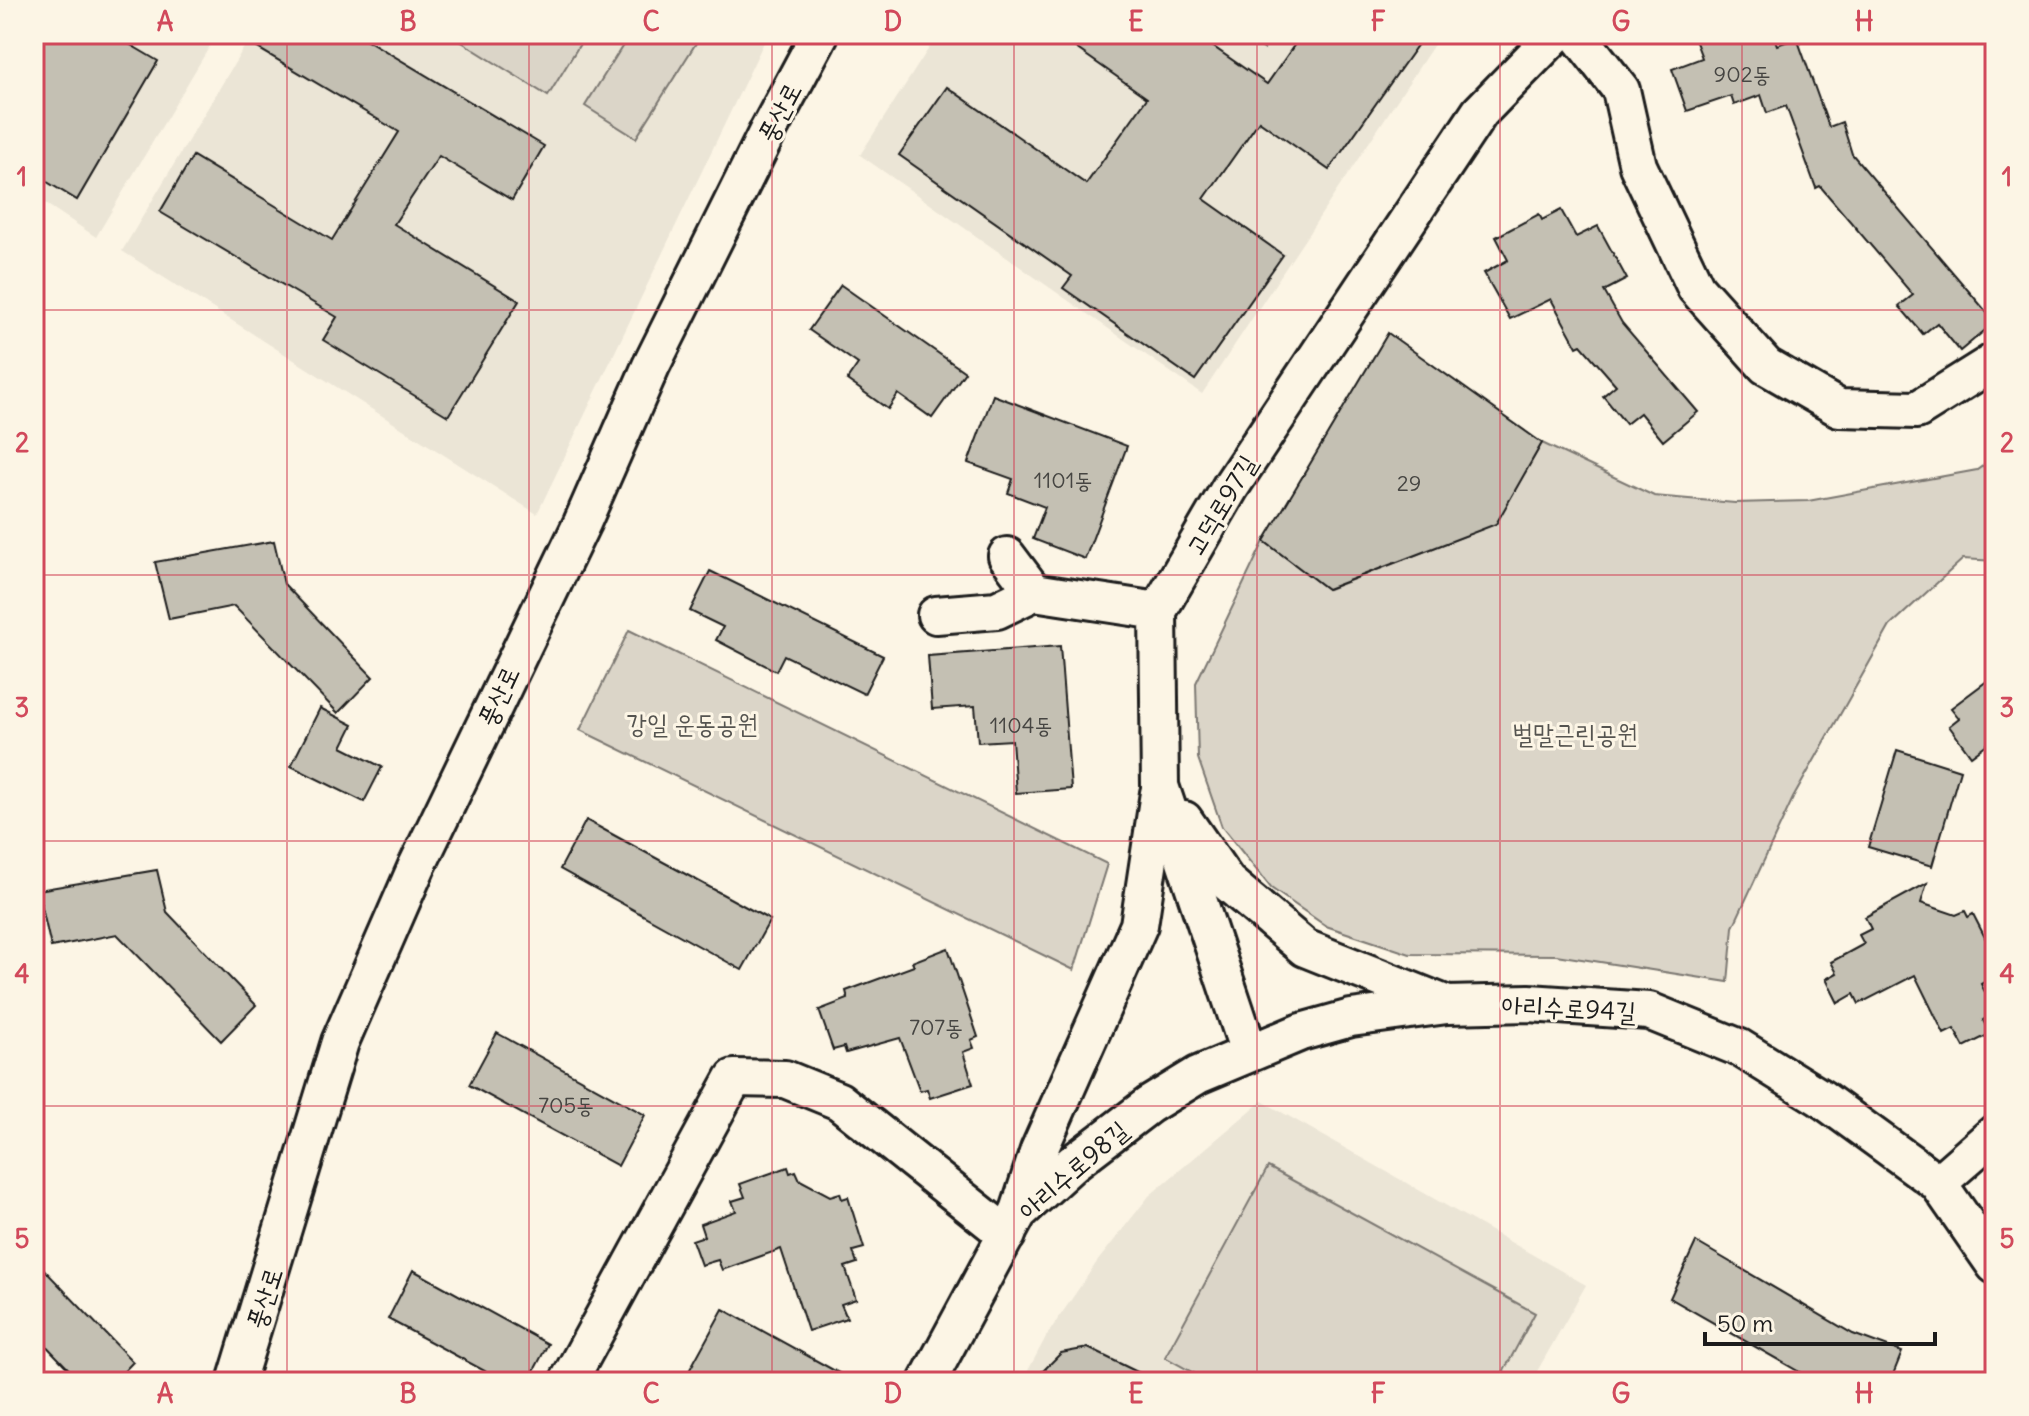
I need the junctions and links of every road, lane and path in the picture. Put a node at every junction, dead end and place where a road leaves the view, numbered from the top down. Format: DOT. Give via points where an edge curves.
graph roads {
  1 [pos="820,34"];
  2 [pos="1556,34"];
  3 [pos="1577,34"];
  4 [pos="1995,361"];
  5 [pos="1007,556"];
  6 [pos="1034,592"];
  7 [pos="1158,611"];
  8 [pos="936,615"];
  9 [pos="1160,786"];
  10 [pos="1447,1005"];
  11 [pos="1249,1052"];
  12 [pos="1995,1133"];
  13 [pos="1938,1183"];
  14 [pos="1012,1224"];
  15 [pos="1995,1265"];
  16 [pos="236,1382"];
  17 [pos="568,1382"];
  18 [pos="927,1382"];
  1 -- 16 [label="street, 풍산로" via="651,366 340,1042"];
  2 -- 7 [label="street, 고덕로97길" via="1480,112 1239,474"];
  3 -- 4 [label="street" via="1621,90 1638,166 1696,288 1766,366 1839,408 1917,410"];
  5 -- 6 [label="street"];
  6 -- 7 [label="street"];
  6 -- 8 [label="street" via="997,610"];
  7 -- 9 [label="street"];
  9 -- 10 [label="street" via="1227,882 1305,948"];
  9 -- 11 [label="street"];
  9 -- 14 [label="street" via="1139,925 1039,1150"];
  10 -- 11 [label="street, 아리수로94길" via="1351,1018"];
  10 -- 13 [label="street, 아리수로94길" via="1529,1003 1649,1011 1740,1048 1821,1098"];
  11 -- 14 [label="street, 아리수로98길" via="1149,1105 1073,1163"];
  12 -- 13 [label="street"];
  13 -- 15 [label="street, 아리수로94길"];
  14 -- 17 [label="street" via="839,1101 785,1079 734,1078"];
  14 -- 18 [label="street, 아리수로98길"];
}
